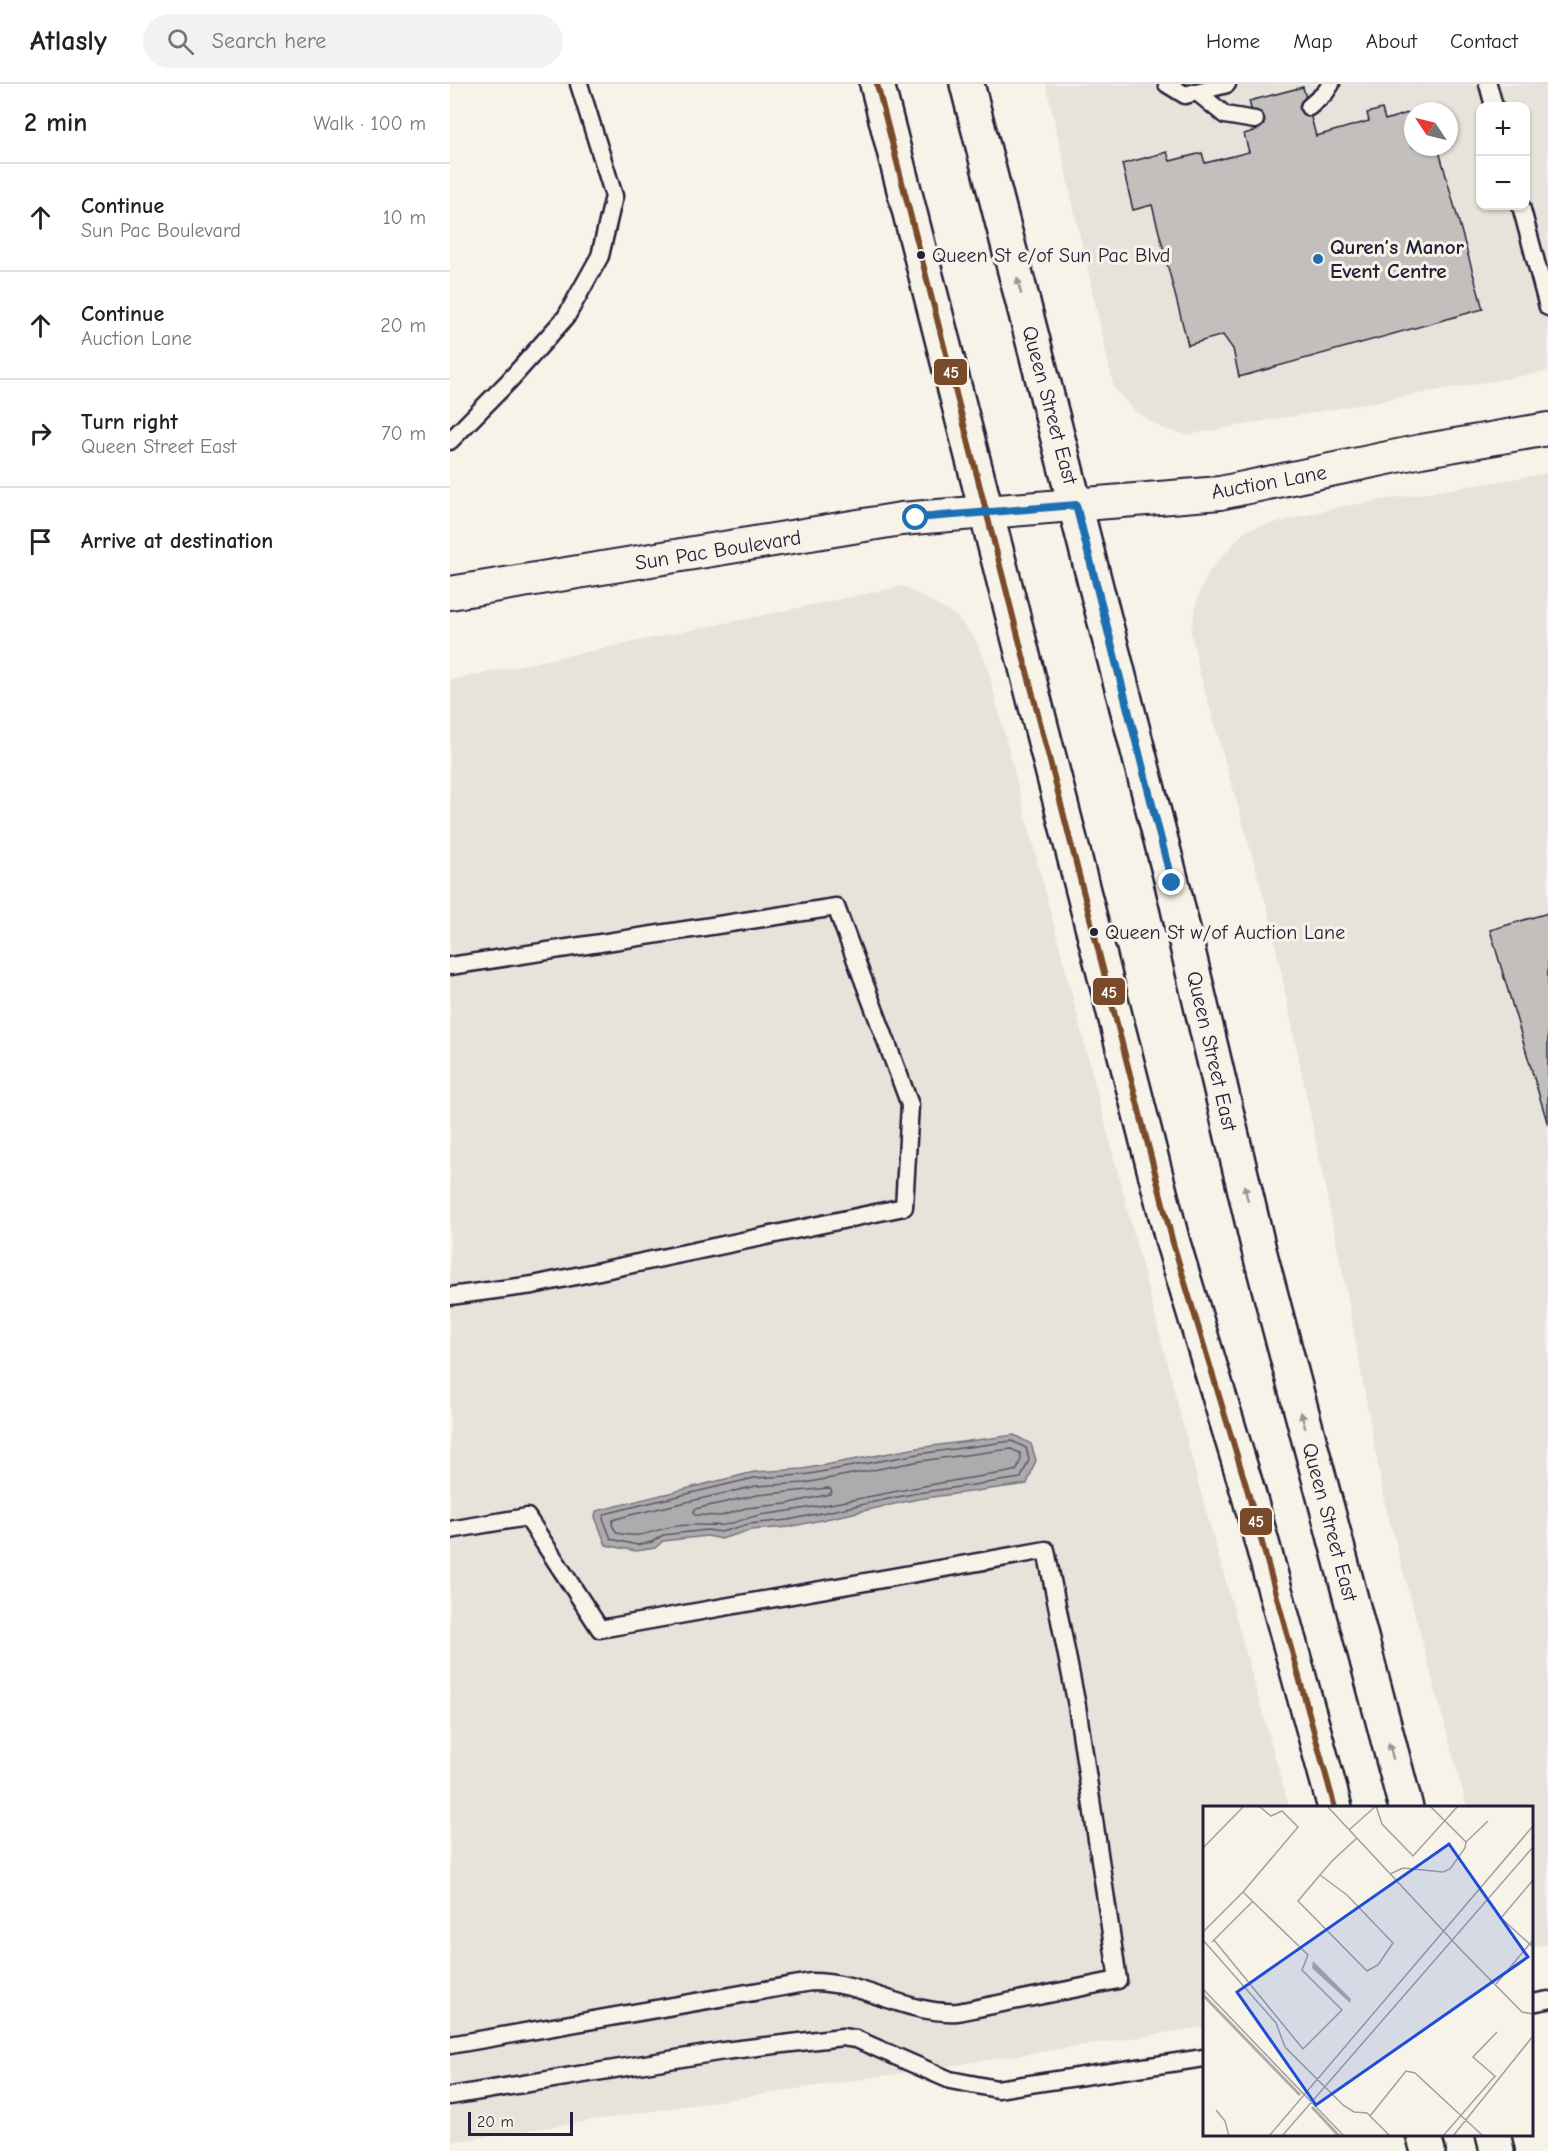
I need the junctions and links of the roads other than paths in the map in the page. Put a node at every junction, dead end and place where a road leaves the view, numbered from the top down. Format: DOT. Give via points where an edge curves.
graph roads {
  1 [pos="579,84"];
  2 [pos="877,84"];
  3 [pos="967,84"];
  4 [pos="1167,84"];
  5 [pos="1227,84"];
  6 [pos="1331,84"];
  7 [pos="1488,84"];
  8 [pos="1197,92"];
  9 [pos="1493,102"];
  10 [pos="1309,107"];
  11 [pos="1255,120"];
  12 [pos="1522,210"];
  13 [pos="1548,307"];
  14 [pos="1548,429"];
  15 [pos="450,441"];
  16 [pos="1076,505"];
  17 [pos="986,512"];
  18 [pos="450,593"];
  19 [pos="450,966"];
  20 [pos="450,1296"];
  21 [pos="450,1530"];
  22 [pos="1334,1806"];
  23 [pos="1405,1806"];
  24 [pos="1548,2000"];
  25 [pos="1533,2003"];
  26 [pos="450,2044"];
  27 [pos="1203,2058"];
  28 [pos="450,2096"];
  29 [pos="1424,2136"];
  30 [pos="1493,2136"];
  31 [pos="1428,2151"];
  32 [pos="1497,2151"];
  1 -- 15 [label="lane" via="614,196 600,256 566,317"];
  2 -- 17 [label="main road"];
  16 -- 3 [label="main road, Queen Street East, one-way"];
  4 -- 8 [label="lane" via="1185,95"];
  5 -- 8 [label="lane"];
  6 -- 10 [label="lane"];
  7 -- 9 [label="lane"];
  8 -- 11 [label="lane" via="1225,115"];
  12 -- 13 [label="lane"];
  14 -- 16 [label="street, Auction Lane" via="1220,493"];
  16 -- 17 [label="street, Auction Lane"];
  23 -- 16 [label="main road, Queen Street East, one-way" via="1259,1250 1172,883"];
  17 -- 18 [label="street, Sun Pac Boulevard" via="901,519"];
  17 -- 22 [label="main road" via="1173,1244 1248,1492"];
  19 -- 20 [label="lane" via="836,907 910,1106 904,1207 533,1285"];
  21 -- 26 [label="lane" via="527,1517 600,1629 1046,1550 1077,1706 1118,1980 938,2013 919,2010 855,1986 811,1982"];
  24 -- 25 [label="lane"];
  27 -- 28 [label="lane" via="997,2089 931,2074 856,2039 827,2038"];
  29 -- 31 [label="main road"];
  30 -- 32 [label="main road"];
}
